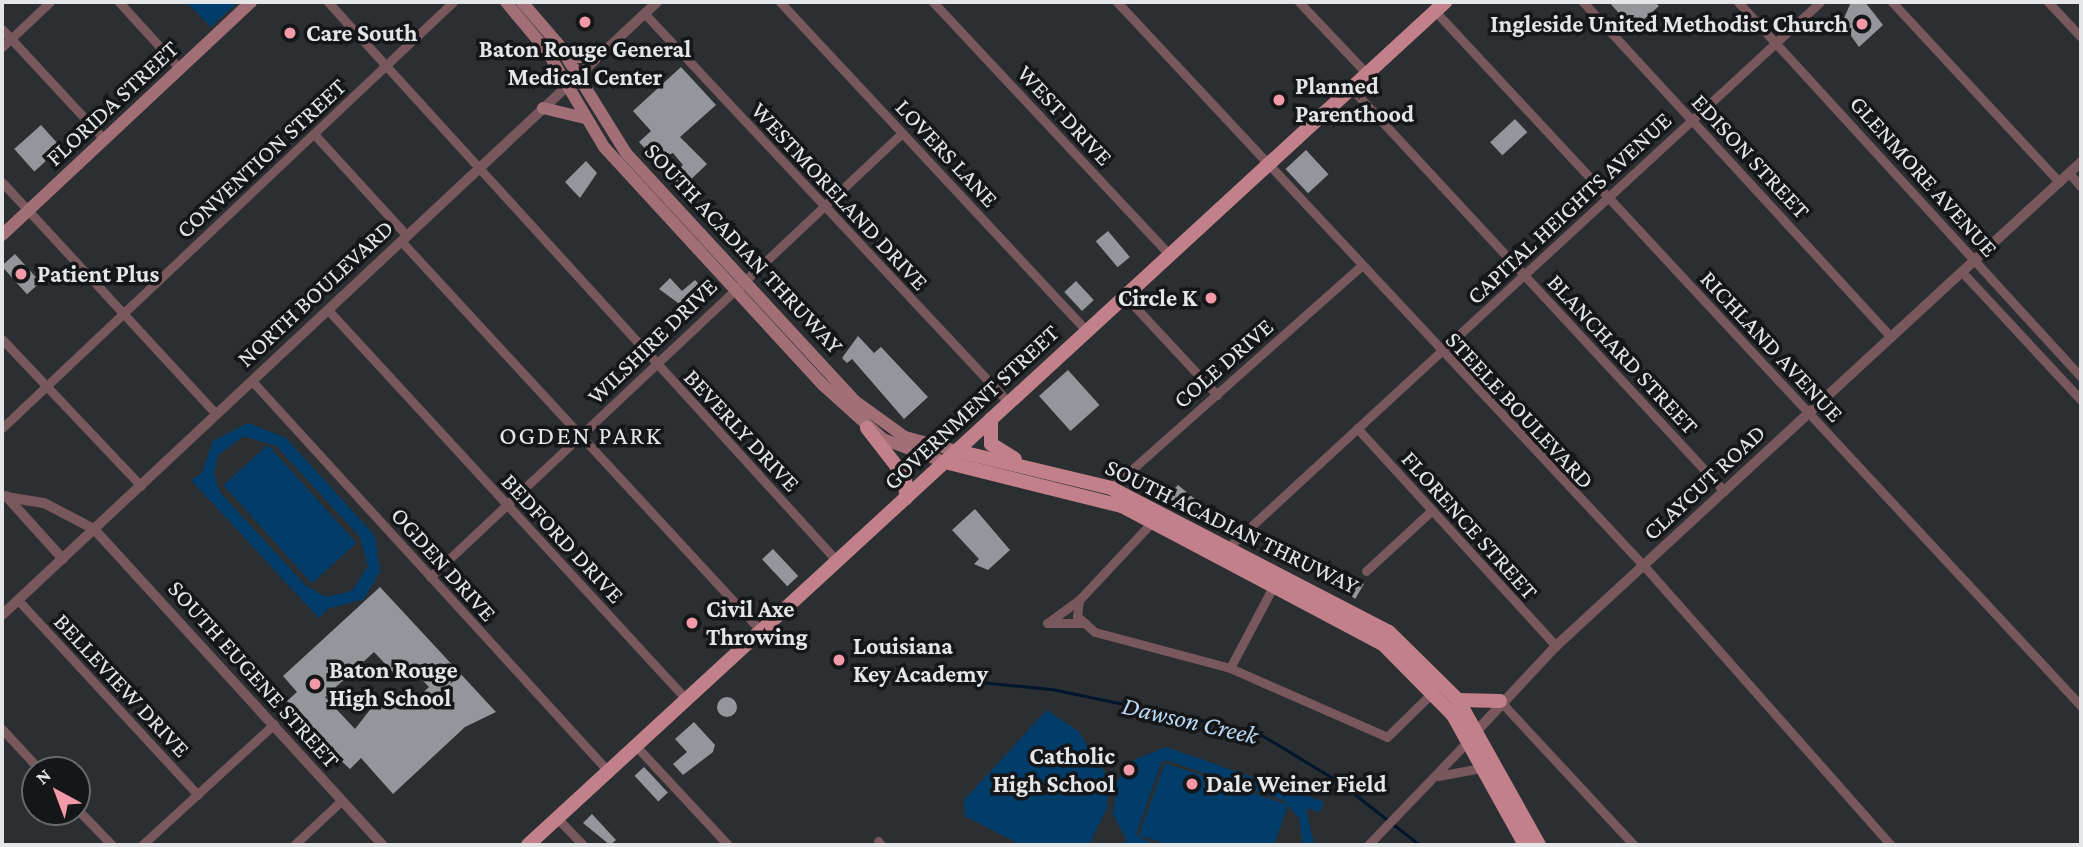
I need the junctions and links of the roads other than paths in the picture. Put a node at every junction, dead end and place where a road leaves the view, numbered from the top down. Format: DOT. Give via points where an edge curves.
graph roads {
  1 [pos="50,2"];
  2 [pos="119,2"];
  3 [pos="251,2"];
  4 [pos="328,2"];
  5 [pos="453,2"];
  6 [pos="506,2"];
  7 [pos="522,2"];
  8 [pos="657,2"];
  9 [pos="780,2"];
  10 [pos="933,2"];
  11 [pos="1117,2"];
  12 [pos="1299,2"];
  13 [pos="1583,2"];
  14 [pos="1738,2"];
  15 [pos="1820,2"];
  16 [pos="1892,2"];
  17 [pos="2048,2"];
  18 [pos="1440,6"];
  19 [pos="645,14"];
  20 [pos="2,29"];
  21 [pos="2081,37"];
  22 [pos="11,39"];
  23 [pos="1776,43"];
  24 [pos="2,47"];
  25 [pos="563,50"];
  26 [pos="604,51"];
  27 [pos="387,66"];
  28 [pos="180,69"];
  29 [pos="1367,74"];
  30 [pos="578,76"];
  31 [pos="566,86"];
  32 [pos="1351,88"];
  33 [pos="543,108"];
  34 [pos="585,118"];
  35 [pos="1692,120"];
  36 [pos="902,133"];
  37 [pos="314,134"];
  38 [pos="104,139"];
  39 [pos="2081,162"];
  40 [pos="1268,165"];
  41 [pos="478,169"];
  42 [pos="2069,173"];
  43 [pos="2059,182"];
  44 [pos="2,183"];
  45 [pos="2081,187"];
  46 [pos="1608,198"];
  47 [pos="825,206"];
  48 [pos="28,210"];
  49 [pos="2,235"];
  50 [pos="404,239"];
  51 [pos="1170,255"];
  52 [pos="1975,261"];
  53 [pos="1360,267"];
  54 [pos="1962,272"];
  55 [pos="1525,276"];
  56 [pos="739,285"];
  57 [pos="1125,296"];
  58 [pos="328,310"];
  59 [pos="122,314"];
  60 [pos="1087,331"];
  61 [pos="1891,337"];
  62 [pos="2,339"];
  63 [pos="1441,351"];
  64 [pos="655,366"];
  65 [pos="2081,377"];
  66 [pos="252,381"];
  67 [pos="46,386"];
  68 [pos="1217,395"];
  69 [pos="2081,400"];
  70 [pos="1009,403"];
  71 [pos="216,414"];
  72 [pos="1808,414"];
  73 [pos="991,419"];
  74 [pos="2,428"];
  75 [pos="867,428"];
  76 [pos="1357,428"];
  77 [pos="581,436"];
  78 [pos="957,451"];
  79 [pos="944,462"];
  80 [pos="1025,465"];
  81 [pos="141,486"];
  82 [pos="1111,488"];
  83 [pos="1724,491"];
  84 [pos="4,494"];
  85 [pos="906,498"];
  86 [pos="507,506"];
  87 [pos="1432,511"];
  88 [pos="1153,521"];
  89 [pos="94,529"];
  90 [pos="1230,554"];
  91 [pos="63,559"];
  92 [pos="837,561"];
  93 [pos="1644,566"];
  94 [pos="1366,572"];
  95 [pos="430,578"];
  96 [pos="1277,579"];
  97 [pos="18,600"];
  98 [pos="1079,600"];
  99 [pos="2,615"];
  100 [pos="1085,623"];
  101 [pos="761,631"];
  102 [pos="1556,646"];
  103 [pos="1230,668"];
  104 [pos="1434,691"];
  105 [pos="687,699"];
  106 [pos="1458,700"];
  107 [pos="1500,701"];
  108 [pos="2081,706"];
  109 [pos="274,724"];
  110 [pos="2,729"];
  111 [pos="1472,735"];
  112 [pos="636,746"];
  113 [pos="27,756"];
  114 [pos="1480,768"];
  115 [pos="608,771"];
  116 [pos="1438,776"];
  117 [pos="198,795"];
  118 [pos="341,801"];
  119 [pos="558,818"];
  120 [pos="91,823"];
  121 [pos="146,844"];
  122 [pos="112,845"];
  123 [pos="294,845"];
  124 [pos="383,845"];
  125 [pos="528,845"];
  126 [pos="583,845"];
  127 [pos="728,845"];
  128 [pos="1368,845"];
  129 [pos="1525,845"];
  130 [pos="1539,845"];
  131 [pos="1634,845"];
  132 [pos="1891,845"];
  1 -- 22 [label="street"];
  2 -- 28 [label="street"];
  3 -- 28 [label="main road, FLORIDA STREET"];
  4 -- 27 [label="street, BEVERLY DRIVE"];
  5 -- 27 [label="street, CONVENTION STREET"];
  6 -- 31 [label="main road, SOUTH ACADIAN THRUWAY" via="547,51"];
  7 -- 25 [label="main road, SOUTH ACADIAN THRUWAY"];
  8 -- 19 [label="street, NORTH BOULEVARD"];
  9 -- 36 [label="street, LOVERS LANE"];
  10 -- 51 [label="street, WEST DRIVE"];
  11 -- 40 [label="street, STEELE BOULEVARD"];
  12 -- 29 [label="street"];
  13 -- 35 [label="street, EDISON STREET"];
  14 -- 23 [label="street, GLENMORE AVENUE"];
  15 -- 23 [label="street, CAPITAL HEIGHTS AVENUE"];
  16 -- 43 [label="street"];
  17 -- 21 [label="street"];
  18 -- 29 [label="main road, GOVERNMENT STREET"];
  18 -- 46 [label="street, RICHLAND AVENUE"];
  19 -- 26 [label="street, NORTH BOULEVARD"];
  19 -- 47 [label="street, WESTMORELAND DRIVE"];
  20 -- 22 [label="street"];
  22 -- 24 [label="street"];
  22 -- 38 [label="street"];
  23 -- 35 [label="street, CAPITAL HEIGHTS AVENUE"];
  23 -- 52 [label="street, GLENMORE AVENUE"];
  25 -- 26 [label="main road" via="580,57"];
  25 -- 30 [label="main road, SOUTH ACADIAN THRUWAY"];
  26 -- 30 [label="street, NORTH BOULEVARD"];
  27 -- 37 [label="street, CONVENTION STREET"];
  27 -- 41 [label="street, BEVERLY DRIVE"];
  28 -- 38 [label="main road, FLORIDA STREET"];
  29 -- 32 [label="main road, GOVERNMENT STREET"];
  30 -- 31 [label="street, NORTH BOULEVARD"];
  30 -- 56 [label="main road, SOUTH ACADIAN THRUWAY" via="626,153"];
  31 -- 33 [label="street, NORTH BOULEVARD"];
  31 -- 34 [label="main road, SOUTH ACADIAN THRUWAY"];
  32 -- 40 [label="main road, GOVERNMENT STREET"];
  32 -- 55 [label="street, BLANCHARD STREET"];
  33 -- 34 [label="main road"];
  33 -- 41 [label="street, NORTH BOULEVARD"];
  34 -- 56 [label="main road, SOUTH ACADIAN THRUWAY"];
  35 -- 46 [label="street, CAPITAL HEIGHTS AVENUE"];
  35 -- 61 [label="street, EDISON STREET"];
  36 -- 47 [label="street, WILSHIRE DRIVE"];
  36 -- 60 [label="street, LOVERS LANE"];
  37 -- 50 [label="street"];
  37 -- 59 [label="street, CONVENTION STREET"];
  38 -- 48 [label="main road, FLORIDA STREET"];
  39 -- 42 [label="street, CLAYCUT ROAD"];
  40 -- 51 [label="main road, GOVERNMENT STREET"];
  40 -- 53 [label="street, STEELE BOULEVARD"];
  41 -- 50 [label="street, NORTH BOULEVARD"];
  41 -- 64 [label="street, BEVERLY DRIVE"];
  42 -- 43 [label="street, CLAYCUT ROAD"];
  42 -- 45 [label="street"];
  43 -- 52 [label="street, CLAYCUT ROAD"];
  44 -- 48 [label="street"];
  46 -- 55 [label="street, CAPITAL HEIGHTS AVENUE"];
  46 -- 72 [label="street, RICHLAND AVENUE"];
  47 -- 56 [label="street, WILSHIRE DRIVE"];
  47 -- 70 [label="street, WESTMORELAND DRIVE"];
  48 -- 49 [label="main road, FLORIDA STREET"];
  48 -- 59 [label="street"];
  50 -- 58 [label="street, NORTH BOULEVARD"];
  50 -- 77 [label="street"];
  51 -- 57 [label="main road, GOVERNMENT STREET"];
  52 -- 54 [label="street, CLAYCUT ROAD"];
  52 -- 65 [label="street, GLENMORE AVENUE"];
  53 -- 63 [label="street, STEELE BOULEVARD"];
  53 -- 68 [label="street, COLE DRIVE"];
  54 -- 61 [label="street, CLAYCUT ROAD"];
  54 -- 69 [label="street, GLENMORE AVENUE"];
  55 -- 63 [label="street, CAPITAL HEIGHTS AVENUE"];
  55 -- 83 [label="street, BLANCHARD STREET"];
  56 -- 64 [label="street, WILSHIRE DRIVE"];
  56 -- 75 [label="main road, SOUTH ACADIAN THRUWAY"];
  56 -- 78 [label="main road, SOUTH ACADIAN THRUWAY" via="869,415 905,437"];
  57 -- 60 [label="main road, GOVERNMENT STREET"];
  57 -- 68 [label="street"];
  58 -- 66 [label="street, NORTH BOULEVARD"];
  58 -- 86 [label="street, BEDFORD DRIVE"];
  59 -- 67 [label="street, CONVENTION STREET"];
  59 -- 71 [label="street"];
  60 -- 70 [label="main road, GOVERNMENT STREET"];
  61 -- 72 [label="street, CLAYCUT ROAD"];
  62 -- 67 [label="street"];
  63 -- 76 [label="street, CAPITAL HEIGHTS AVENUE"];
  63 -- 93 [label="street, STEELE BOULEVARD"];
  64 -- 77 [label="street, WILSHIRE DRIVE"];
  64 -- 92 [label="street, BEVERLY DRIVE"];
  66 -- 71 [label="street, NORTH BOULEVARD"];
  66 -- 95 [label="street, OGDEN DRIVE"];
  67 -- 74 [label="street, CONVENTION STREET"];
  67 -- 81 [label="street"];
  68 -- 82 [label="street, COLE DRIVE"];
  70 -- 73 [label="main road, GOVERNMENT STREET"];
  71 -- 81 [label="street, NORTH BOULEVARD"];
  72 -- 83 [label="street, CLAYCUT ROAD"];
  72 -- 108 [label="street, RICHLAND AVENUE"];
  73 -- 78 [label="main road, GOVERNMENT STREET"];
  73 -- 80 [label="main road" via="991,444"];
  75 -- 79 [label="main road, SOUTH ACADIAN THRUWAY" via="898,448"];
  75 -- 85 [label="main road" via="905,478"];
  76 -- 87 [label="street, FLORENCE STREET"];
  76 -- 90 [label="street, CAPITAL HEIGHTS AVENUE"];
  77 -- 86 [label="street, WILSHIRE DRIVE"];
  77 -- 101 [label="street"];
  78 -- 79 [label="main road, GOVERNMENT STREET"];
  78 -- 80 [label="main road, SOUTH ACADIAN THRUWAY"];
  79 -- 85 [label="main road, GOVERNMENT STREET"];
  79 -- 88 [label="main road, SOUTH ACADIAN THRUWAY" via="1076,491"];
  80 -- 82 [label="main road, SOUTH ACADIAN THRUWAY"];
  81 -- 89 [label="street, NORTH BOULEVARD"];
  82 -- 90 [label="main road, SOUTH ACADIAN THRUWAY"];
  83 -- 93 [label="street, CLAYCUT ROAD"];
  84 -- 89 [label="street, SOUTH EUGENE STREET" via="44,503"];
  84 -- 91 [label="street"];
  85 -- 92 [label="main road, GOVERNMENT STREET"];
  86 -- 95 [label="street, WILSHIRE DRIVE"];
  86 -- 105 [label="street, BEDFORD DRIVE"];
  87 -- 94 [label="street"];
  87 -- 102 [label="street, FLORENCE STREET"];
  88 -- 90 [label="main road, SOUTH ACADIAN THRUWAY"];
  88 -- 98 [label="street"];
  89 -- 91 [label="street, NORTH BOULEVARD"];
  89 -- 109 [label="street, SOUTH EUGENE STREET"];
  90 -- 96 [label="main road, SOUTH ACADIAN THRUWAY"];
  91 -- 97 [label="street, NORTH BOULEVARD"];
  92 -- 101 [label="main road, GOVERNMENT STREET"];
  93 -- 102 [label="street, CLAYCUT ROAD"];
  93 -- 132 [label="street, STEELE BOULEVARD"];
  95 -- 115 [label="street, OGDEN DRIVE"];
  96 -- 103 [label="street"];
  96 -- 104 [label="main road, SOUTH ACADIAN THRUWAY" via="1384,645"];
  96 -- 106 [label="main road, SOUTH ACADIAN THRUWAY" via="1389,632"];
  97 -- 99 [label="street, NORTH BOULEVARD"];
  97 -- 117 [label="street, BELLEVIEW DRIVE"];
  98 -- 100 [label="street" via="1077,616"];
  98 -- 100 [label="street" via="1047,623"];
  100 -- 103 [label="street" via="1095,632"];
  101 -- 105 [label="main road, GOVERNMENT STREET"];
  102 -- 107 [label="street, CLAYCUT ROAD"];
  103 -- 104 [label="street" via="1387,737"];
  104 -- 111 [label="main road, SOUTH ACADIAN THRUWAY"];
  105 -- 112 [label="main road, GOVERNMENT STREET"];
  106 -- 107 [label="main road"];
  106 -- 111 [label="main road, SOUTH ACADIAN THRUWAY"];
  107 -- 111 [label="street, CLAYCUT ROAD"];
  107 -- 131 [label="street"];
  109 -- 117 [label="street"];
  109 -- 118 [label="street, SOUTH EUGENE STREET"];
  110 -- 113 [label="street"];
  111 -- 114 [label="main road, SOUTH ACADIAN THRUWAY"];
  111 -- 116 [label="street, CLAYCUT ROAD"];
  111 -- 130 [label="main road, SOUTH ACADIAN THRUWAY"];
  112 -- 115 [label="main road, GOVERNMENT STREET"];
  112 -- 127 [label="street"];
  114 -- 116 [label="street"];
  114 -- 129 [label="main road, SOUTH ACADIAN THRUWAY"];
  115 -- 119 [label="main road, GOVERNMENT STREET"];
  116 -- 128 [label="street, CLAYCUT ROAD"];
  117 -- 121 [label="street"];
  118 -- 123 [label="street"];
  118 -- 124 [label="street, SOUTH EUGENE STREET"];
  119 -- 125 [label="main road, GOVERNMENT STREET"];
  119 -- 126 [label="street"];
  120 -- 122 [label="street"];
}
